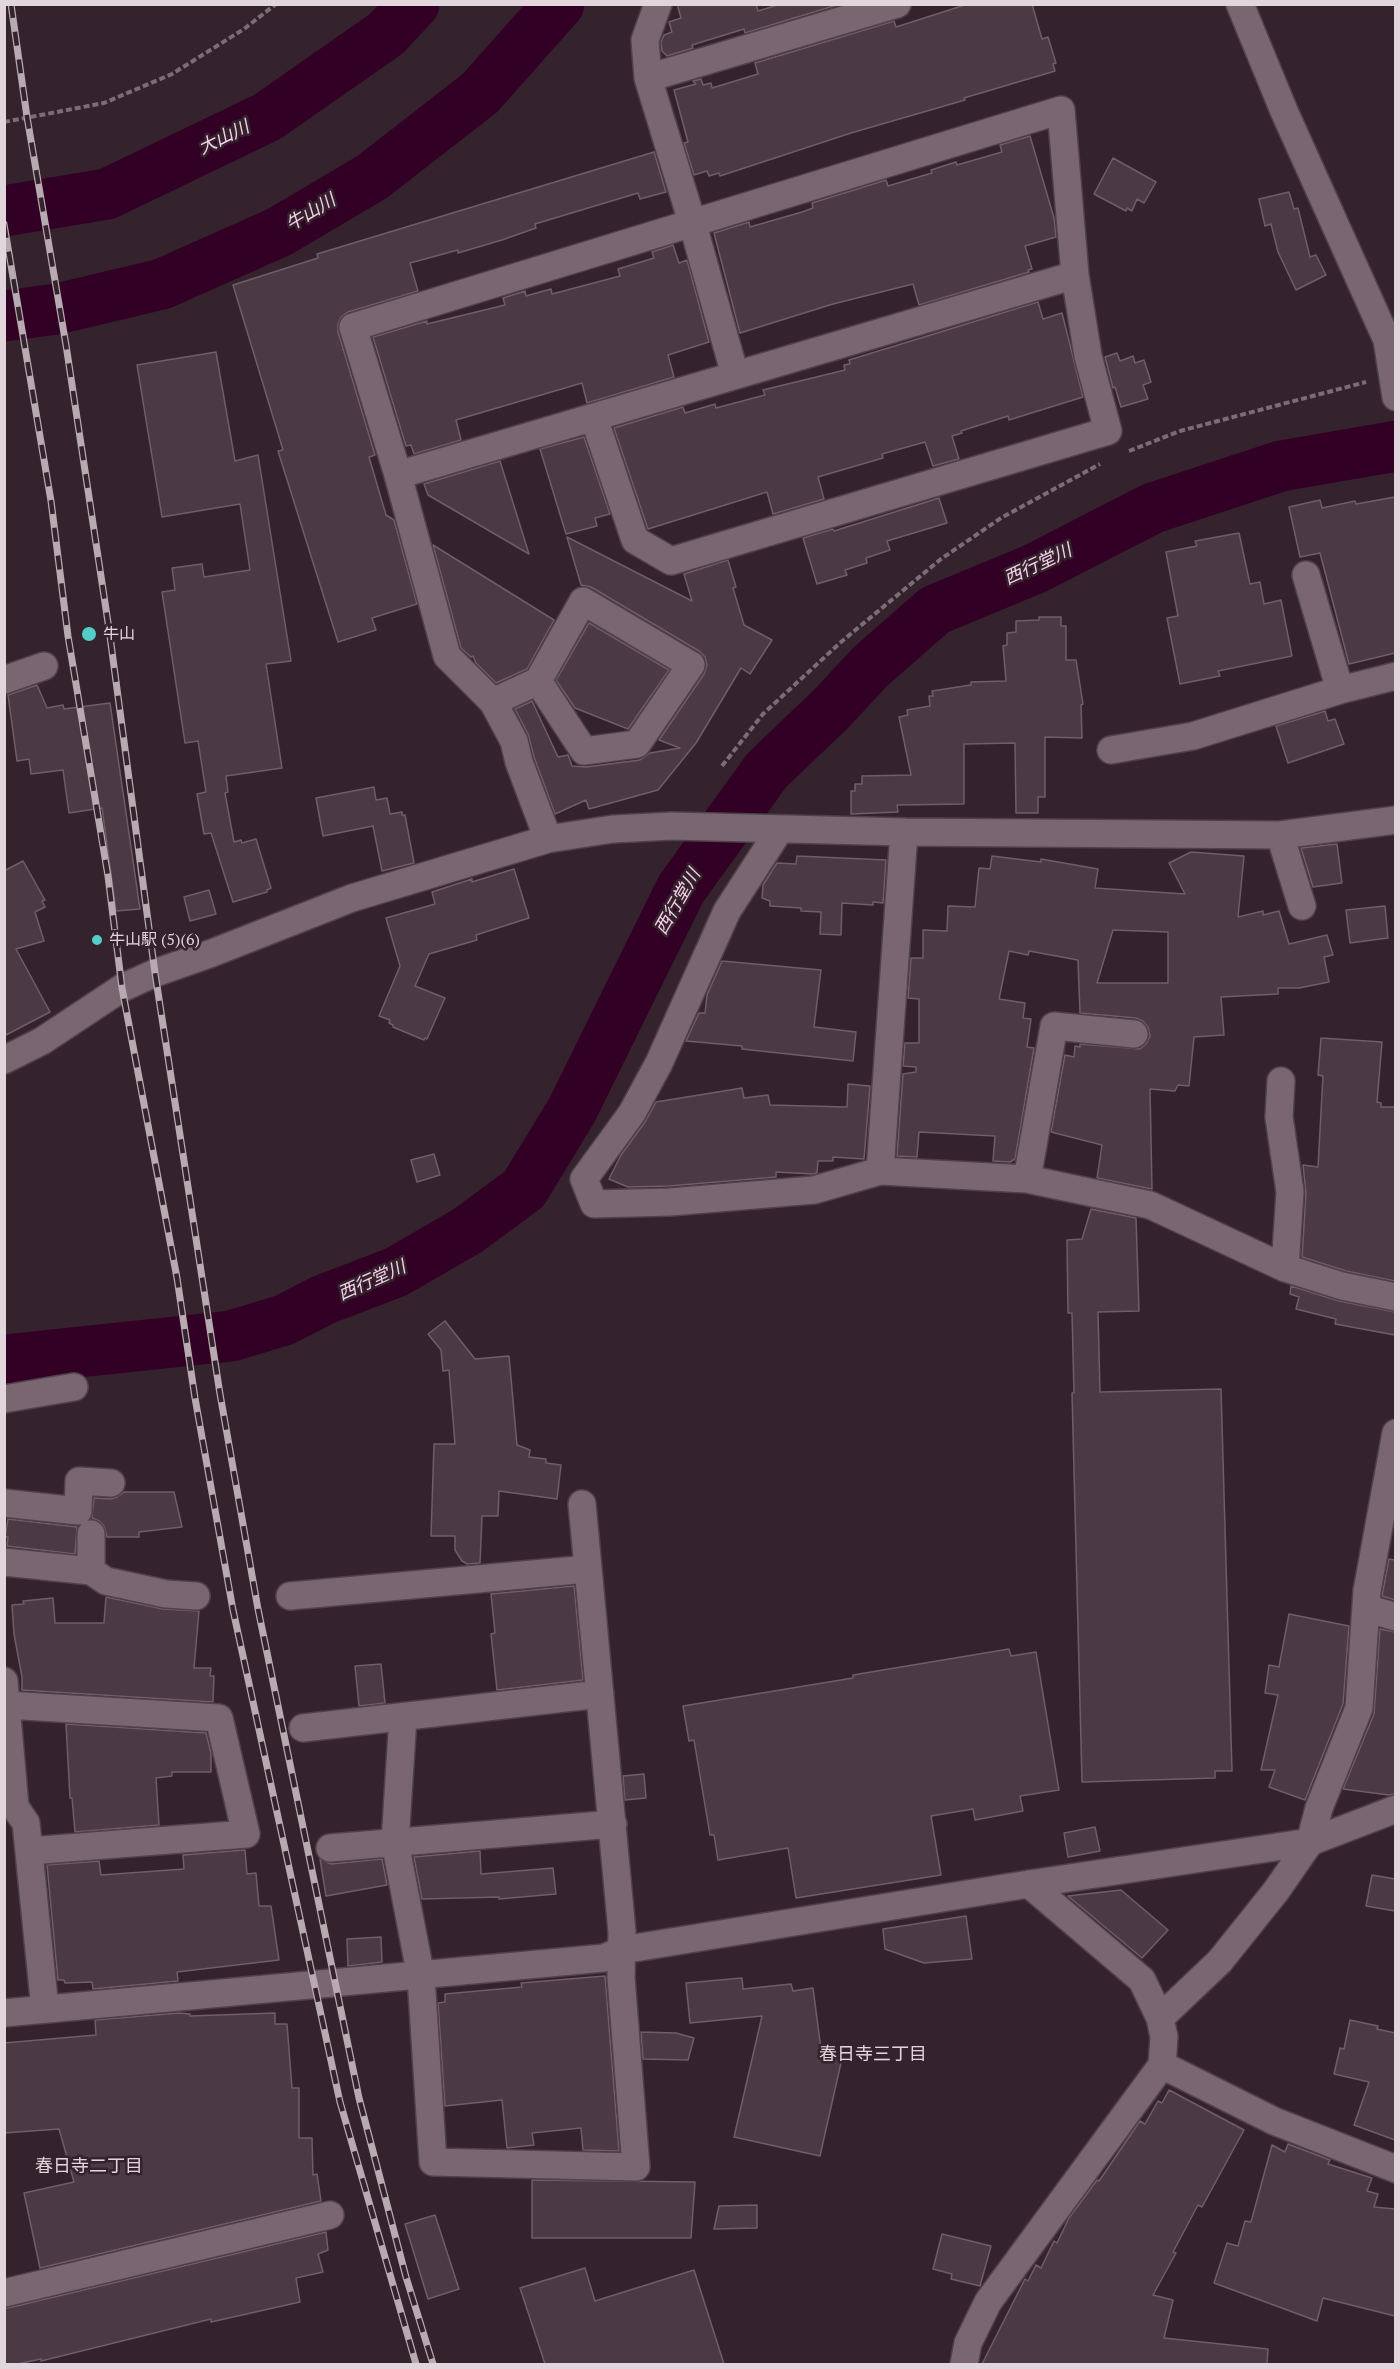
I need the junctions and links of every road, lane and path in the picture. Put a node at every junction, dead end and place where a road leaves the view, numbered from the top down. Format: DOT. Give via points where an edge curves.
graph roads {
  1 [pos="276,4"];
  2 [pos="658,4"];
  3 [pos="897,4"];
  4 [pos="1240,4"];
  5 [pos="648,78"];
  6 [pos="4,122"];
  7 [pos="693,225"];
  8 [pos="1075,275"];
  9 [pos="735,375"];
  10 [pos="1394,388"];
  11 [pos="594,418"];
  12 [pos="1124,452"];
  13 [pos="1103,463"];
  14 [pos="398,475"];
  15 [pos="1306,575"];
  16 [pos="44,666"];
  17 [pos="1395,676"];
  18 [pos="4,680"];
  19 [pos="537,681"];
  20 [pos="1340,690"];
  21 [pos="493,702"];
  22 [pos="1111,750"];
  23 [pos="722,766"];
  24 [pos="1395,820"];
  25 [pos="773,829"];
  26 [pos="904,832"];
  27 [pos="1280,835"];
  28 [pos="548,839"];
  29 [pos="1302,906"];
  30 [pos="1134,1034"];
  31 [pos="4,1060"];
  32 [pos="1281,1082"];
  33 [pos="880,1171"];
  34 [pos="1027,1179"];
  35 [pos="1285,1268"];
  36 [pos="1395,1297"];
  37 [pos="75,1387"];
  38 [pos="4,1399"];
  39 [pos="1395,1433"];
  40 [pos="111,1483"];
  41 [pos="4,1503"];
  42 [pos="582,1504"];
  43 [pos="91,1534"];
  44 [pos="4,1562"];
  45 [pos="588,1569"];
  46 [pos="91,1571"];
  47 [pos="196,1596"];
  48 [pos="290,1596"];
  49 [pos="1366,1608"];
  50 [pos="1395,1617"];
  51 [pos="6,1693"];
  52 [pos="600,1694"];
  53 [pos="403,1717"];
  54 [pos="303,1728"];
  55 [pos="10,1807"];
  56 [pos="1395,1809"];
  57 [pos="613,1824"];
  58 [pos="395,1842"];
  59 [pos="1310,1842"];
  60 [pos="330,1848"];
  61 [pos="29,1851"];
  62 [pos="1029,1884"];
  63 [pos="622,1950"];
  64 [pos="421,1977"];
  65 [pos="45,2008"];
  66 [pos="4,2013"];
  67 [pos="1160,2018"];
  68 [pos="1162,2065"];
  69 [pos="1395,2169"];
  70 [pos="330,2215"];
  71 [pos="4,2293"];
  72 [pos="964,2364"];
  1 -- 6 [label="path" via="172,74 104,102"];
  2 -- 5 [label="street" via="645,40"];
  3 -- 5 [label="street"];
  4 -- 10 [label="street" via="1387,340"];
  5 -- 7 [label="street"];
  7 -- 8 [label="street" via="1061,110"];
  7 -- 9 [label="street"];
  7 -- 14 [label="street" via="353,327"];
  8 -- 9 [label="street"];
  8 -- 11 [label="street" via="1088,356 1108,431 671,561 635,540"];
  9 -- 11 [label="street"];
  10 -- 12 [label="path" via="1180,431"];
  11 -- 14 [label="street"];
  13 -- 23 [label="path" via="1001,518 941,559 841,642 764,714"];
  14 -- 21 [label="street" via="447,656"];
  15 -- 20 [label="street"];
  16 -- 18 [label="street"];
  17 -- 20 [label="street"];
  19 -- 19 [label="street" via="583,601 691,665 637,744 584,751"];
  19 -- 21 [label="street"];
  20 -- 22 [label="street" via="1193,736"];
  21 -- 28 [label="street" via="514,741"];
  24 -- 27 [label="street"];
  25 -- 26 [label="street"];
  25 -- 28 [label="street" via="672,826 614,829"];
  25 -- 33 [label="street" via="727,911 659,1063 632,1113 584,1179 594,1204 670,1202 814,1190"];
  26 -- 27 [label="street"];
  26 -- 33 [label="street"];
  27 -- 29 [label="street"];
  28 -- 31 [label="street" via="352,898 155,974 122,988 42,1041"];
  30 -- 34 [label="street" via="1054,1026"];
  32 -- 35 [label="street" via="1280,1117 1290,1192"];
  33 -- 34 [label="street"];
  34 -- 35 [label="street" via="1150,1205"];
  35 -- 36 [label="street"];
  37 -- 38 [label="street"];
  39 -- 49 [label="street"];
  40 -- 41 [label="street" via="79,1481 78,1511"];
  42 -- 45 [label="street"];
  43 -- 46 [label="street"];
  44 -- 46 [label="street"];
  45 -- 48 [label="street"];
  45 -- 52 [label="street"];
  46 -- 47 [label="street" via="106,1581"];
  49 -- 50 [label="street"];
  49 -- 59 [label="street" via="1359,1708 1318,1808"];
  51 -- 55 [label="street"];
  51 -- 61 [label="street" via="219,1718 246,1834"];
  52 -- 53 [label="street"];
  52 -- 57 [label="street"];
  53 -- 54 [label="street"];
  53 -- 58 [label="street"];
  55 -- 61 [label="street" via="26,1823"];
  56 -- 59 [label="street"];
  57 -- 58 [label="street"];
  57 -- 63 [label="street"];
  58 -- 60 [label="street"];
  58 -- 64 [label="street"];
  59 -- 62 [label="street"];
  59 -- 67 [label="street" via="1220,1961"];
  61 -- 65 [label="street"];
  62 -- 63 [label="street"];
  62 -- 67 [label="street" via="1142,1980"];
  63 -- 64 [label="street" via="604,1958"];
  63 -- 64 [label="street" via="636,2167 433,2162"];
  64 -- 65 [label="street"];
  65 -- 66 [label="street"];
  67 -- 68 [label="street" via="1164,2037"];
  68 -- 69 [label="street" via="1274,2121"];
  68 -- 72 [label="street" via="987,2302 968,2343"];
  70 -- 71 [label="street"];
}
